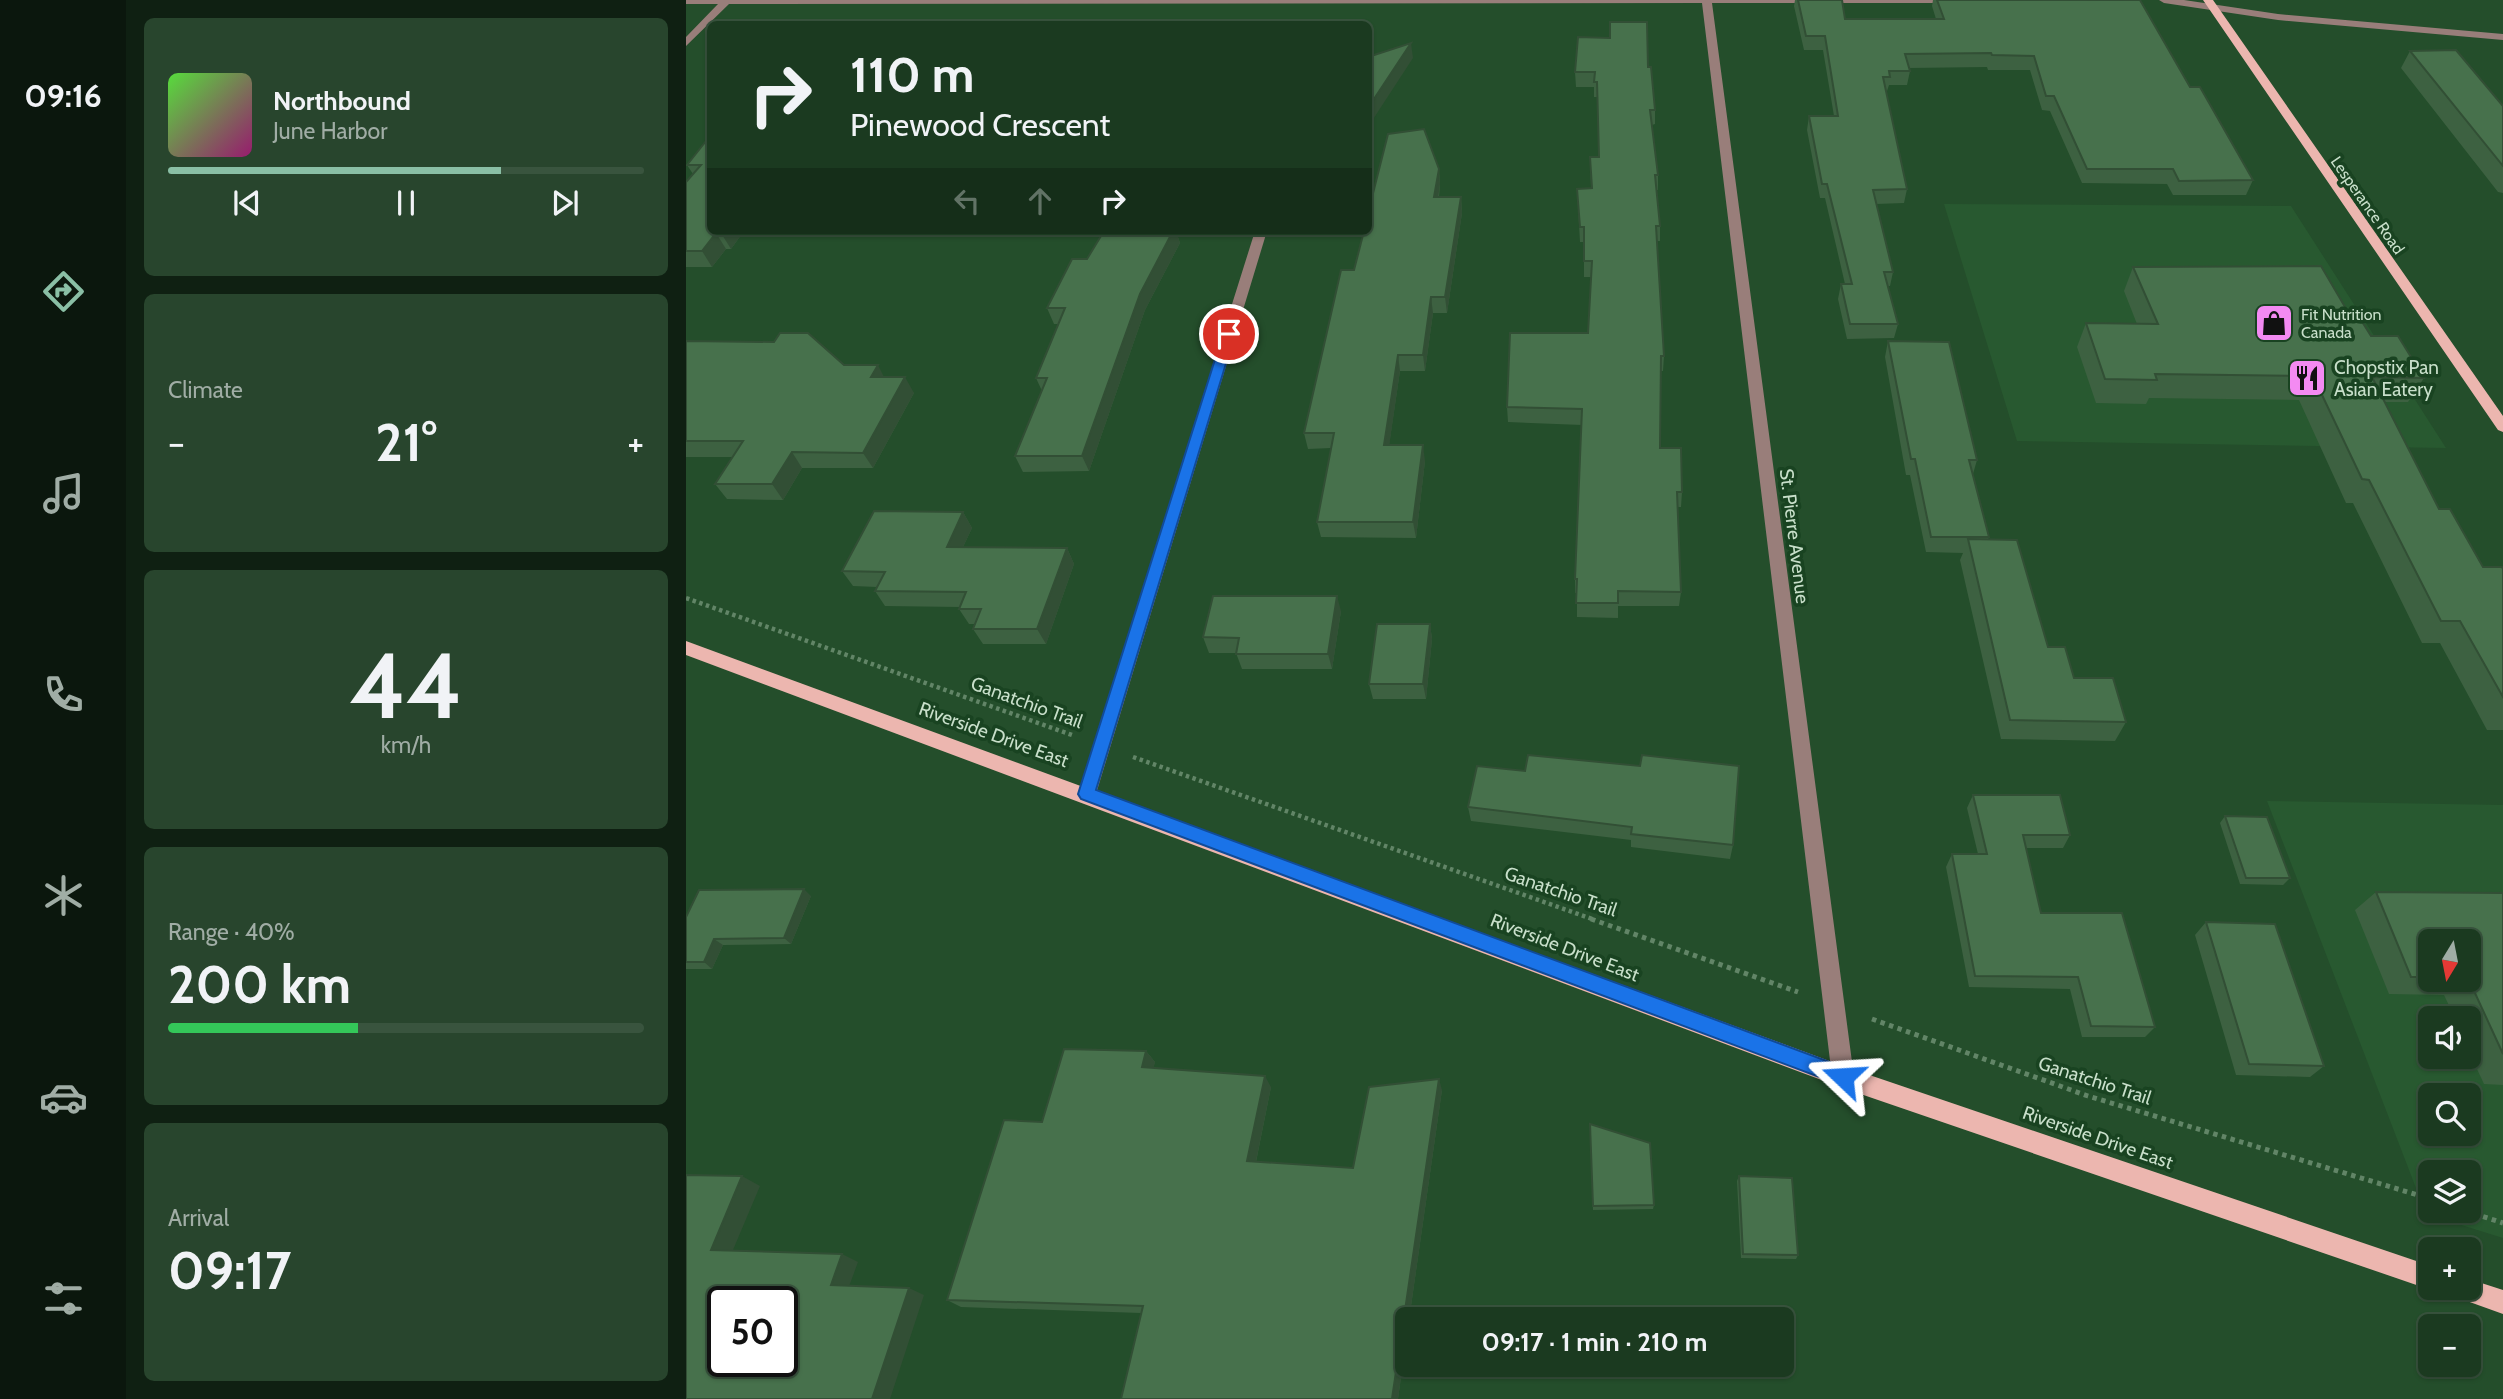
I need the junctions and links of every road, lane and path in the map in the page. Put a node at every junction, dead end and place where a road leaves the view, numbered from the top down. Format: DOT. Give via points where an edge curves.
graph roads {
  1 [pos="1707,0"];
  2 [pos="1936,0"];
  3 [pos="2164,0"];
  4 [pos="686,1"];
  5 [pos="726,1"];
  6 [pos="2210,4"];
  7 [pos="2503,37"];
  8 [pos="686,43"];
  9 [pos="1260,235"];
  10 [pos="2503,427"];
  11 [pos="686,598"];
  12 [pos="686,648"];
  13 [pos="1102,746"];
  14 [pos="1087,794"];
  15 [pos="1833,1005"];
  16 [pos="1843,1077"];
  17 [pos="2418,1195"];
  18 [pos="2481,1216"];
  19 [pos="2503,1223"];
  20 [pos="2418,1274"];
  21 [pos="2481,1295"];
  22 [pos="2503,1302"];
  1 -- 2 [label="street"];
  1 -- 5 [label="street"];
  1 -- 15 [label="street, St. Pierre Avenue"];
  3 -- 6 [label="street"];
  4 -- 5 [label="street"];
  5 -- 8 [label="street"];
  6 -- 7 [label="street" via="2277,17"];
  6 -- 10 [label="main road, Lesperance Road"];
  9 -- 13 [label="street"];
  11 -- 13 [label="path, Ganatchio Trail"];
  12 -- 14 [label="main road, Riverside Drive East"];
  13 -- 14 [label="street"];
  13 -- 15 [label="path, Ganatchio Trail"];
  14 -- 16 [label="main road, Riverside Drive East"];
  15 -- 16 [label="street, St. Pierre Avenue"];
  15 -- 17 [label="path, Ganatchio Trail" via="2088,1096"];
  16 -- 20 [label="main road, Riverside Drive East"];
  18 -- 19 [label="path"];
  21 -- 22 [label="main road"];
}
